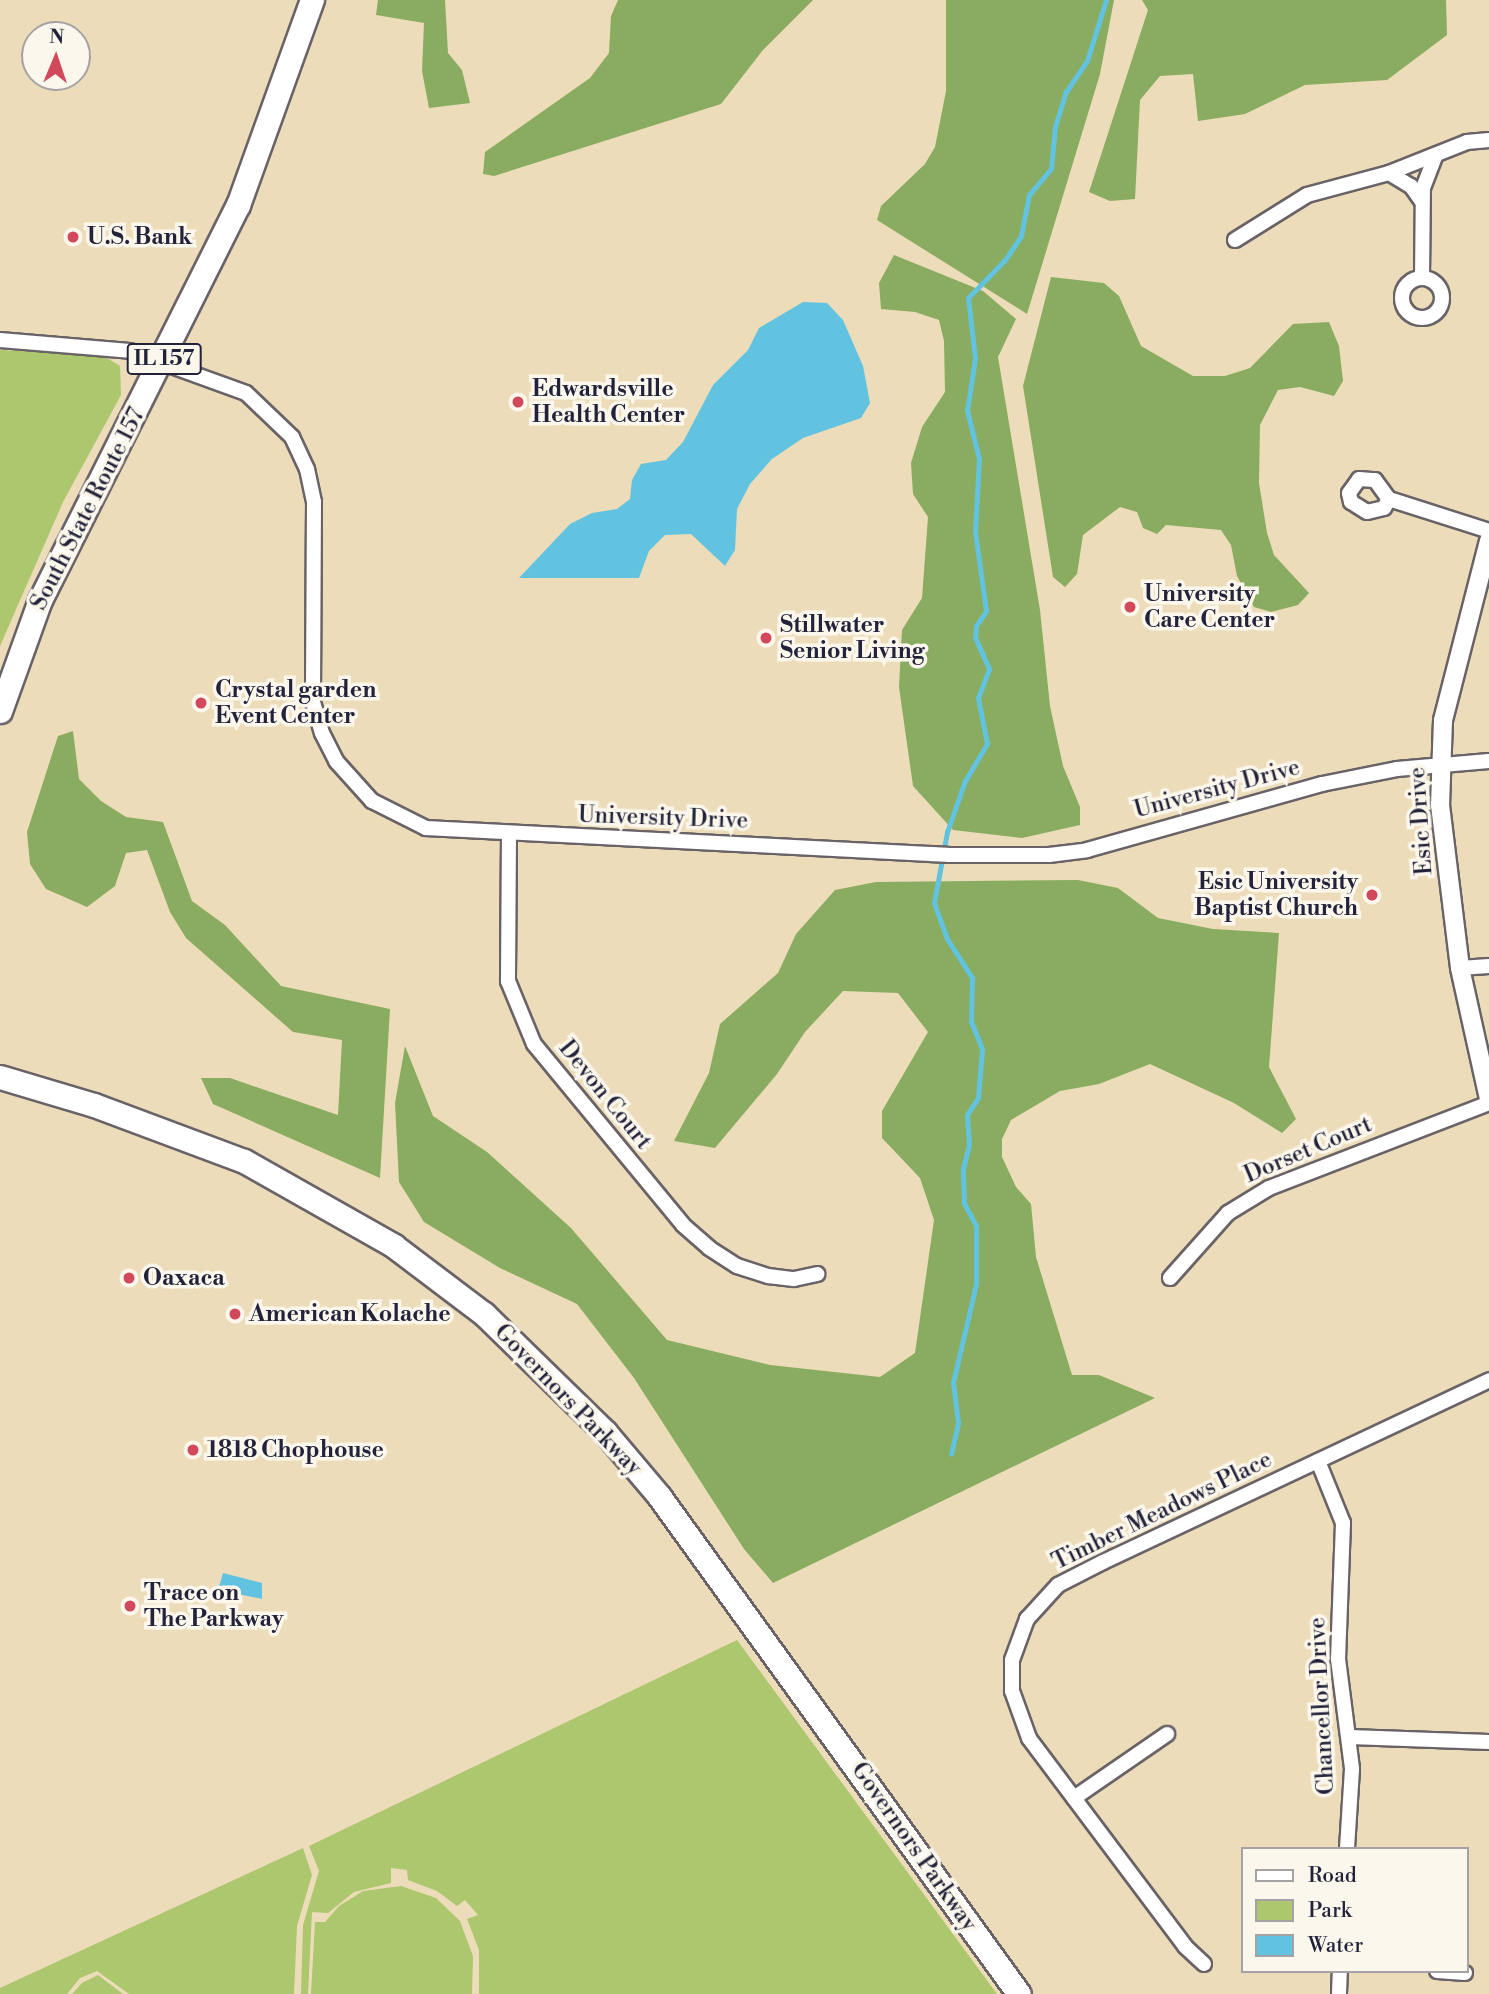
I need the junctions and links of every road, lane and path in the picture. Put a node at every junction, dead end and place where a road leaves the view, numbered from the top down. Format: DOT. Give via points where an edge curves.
graph roads {
  1 [pos="313,0"];
  2 [pos="1489,140"];
  3 [pos="1435,157"];
  4 [pos="1390,173"];
  5 [pos="1422,202"];
  6 [pos="1236,240"];
  7 [pos="1422,278"];
  8 [pos="0,340"];
  9 [pos="161,364"];
  10 [pos="1389,499"];
  11 [pos="1489,531"];
  12 [pos="1489,541"];
  13 [pos="0,711"];
  14 [pos="1489,761"];
  15 [pos="1440,764"];
  16 [pos="509,834"];
  17 [pos="1489,966"];
  18 [pos="1460,968"];
  19 [pos="0,1077"];
  20 [pos="1489,1101"];
  21 [pos="817,1274"];
  22 [pos="1170,1278"];
  23 [pos="1489,1380"];
  24 [pos="1318,1461"];
  25 [pos="1167,1734"];
  26 [pos="1350,1737"];
  27 [pos="1489,1742"];
  28 [pos="1074,1798"];
  29 [pos="1347,1847"];
  30 [pos="1204,1964"];
  31 [pos="1340,1973"];
  32 [pos="1019,1994"];
  33 [pos="1339,1994"];
  1 -- 9 [label="main road, South State Route 157 / IL 157" via="238,205"];
  2 -- 3 [label="street" via="1466,142"];
  3 -- 4 [label="street"];
  3 -- 5 [label="street"];
  4 -- 5 [label="street" via="1411,186"];
  4 -- 6 [label="street" via="1307,195"];
  5 -- 7 [label="street"];
  8 -- 9 [label="street, University Drive" via="130,351"];
  9 -- 13 [label="main road, South State Route 157 / IL 157" via="40,600"];
  9 -- 16 [label="street, University Drive" via="246,393 295,441 314,502 313,702 322,733 354,785 388,811 426,828"];
  10 -- 11 [label="street"];
  12 -- 15 [label="street, Esic Drive" via="1443,720"];
  14 -- 15 [label="street, University Drive"];
  15 -- 16 [label="street, University Drive" via="1312,787 1087,850 1049,855 950,855"];
  15 -- 18 [label="street, Esic Drive" via="1440,805"];
  16 -- 21 [label="street, Devon Court" via="508,981 534,1044 683,1225 709,1248 737,1266 768,1276 794,1279"];
  17 -- 18 [label="street"];
  18 -- 20 [label="street, Esic Drive"];
  19 -- 32 [label="main road, Governors Parkway" via="105,1109 244,1161 394,1246 504,1332 605,1432 659,1496"];
  20 -- 22 [label="street, Dorset Court" via="1269,1188 1227,1213"];
  23 -- 24 [label="street"];
  24 -- 26 [label="street, Chancellor Drive" via="1343,1523 1338,1659"];
  24 -- 28 [label="street, Timber Meadows Place" via="1103,1562 1059,1585 1037,1604 1017,1639 1012,1691 1029,1738"];
  25 -- 28 [label="street"];
  26 -- 27 [label="street"];
  26 -- 29 [label="street, Chancellor Drive"];
  28 -- 30 [label="street, Timber Meadows Place" via="1185,1946"];
  31 -- 33 [label="street"];
}
